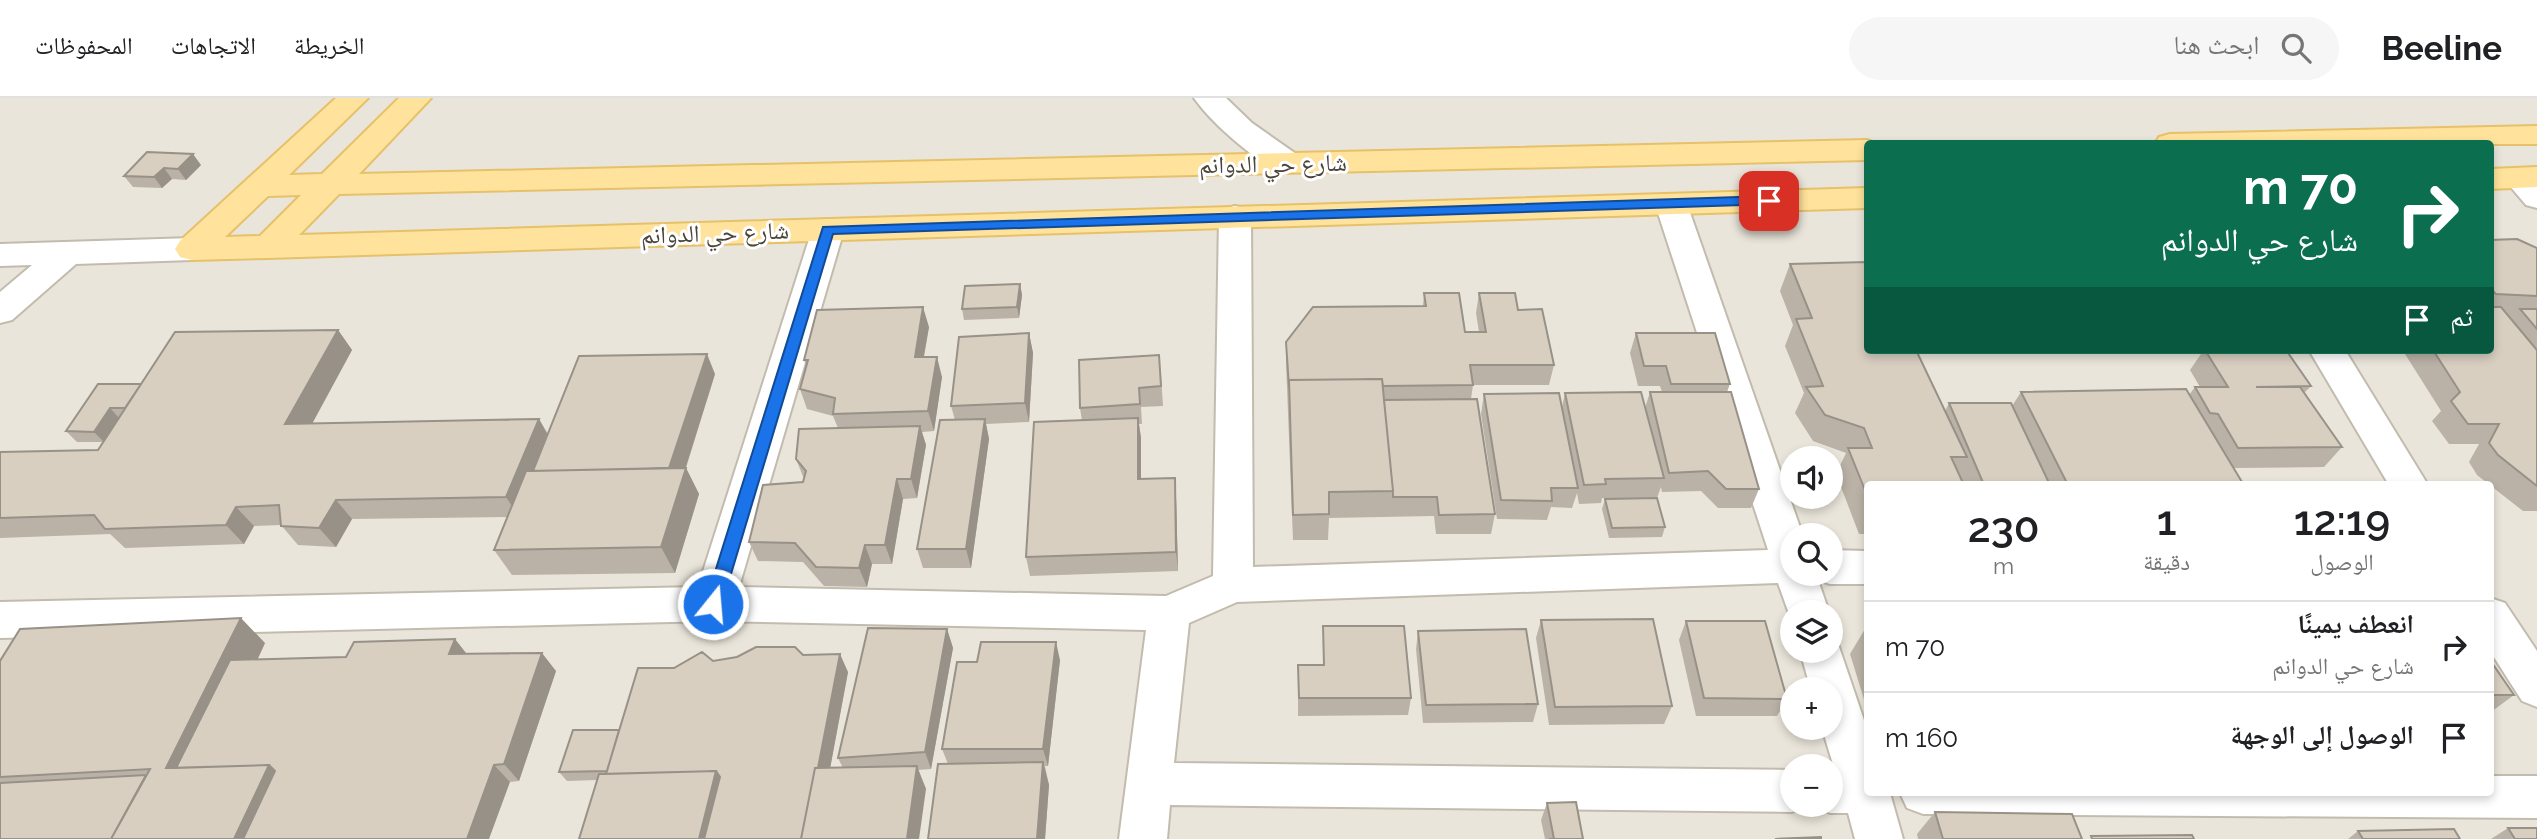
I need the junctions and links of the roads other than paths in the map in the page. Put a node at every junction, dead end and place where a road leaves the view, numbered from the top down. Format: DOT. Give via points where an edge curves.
graph roads {
  1 [pos="353,98"];
  2 [pos="416,98"];
  3 [pos="1209,98"];
  4 [pos="2537,135"];
  5 [pos="2333,140"];
  6 [pos="1864,150"];
  7 [pos="1287,163"];
  8 [pos="329,185"];
  9 [pos="259,187"];
  10 [pos="1864,198"];
  11 [pos="1671,204"];
  12 [pos="1234,217"];
  13 [pos="828,230"];
  14 [pos="268,247"];
  15 [pos="192,249"];
  16 [pos="67,253"];
  17 [pos="0,255"];
  18 [pos="0,311"];
  19 [pos="2329,354"];
  20 [pos="2407,481"];
  21 [pos="1780,528"];
  22 [pos="1780,564"];
  23 [pos="1843,567"];
  24 [pos="1864,568"];
  25 [pos="1233,585"];
  26 [pos="713,604"];
  27 [pos="1169,614"];
  28 [pos="0,620"];
  29 [pos="2494,621"];
  30 [pos="1825,663"];
  31 [pos="2537,688"];
  32 [pos="1864,783"];
  33 [pos="1149,784"];
  34 [pos="1780,792"];
  35 [pos="1843,792"];
  36 [pos="1864,792"];
  37 [pos="1868,796"];
  38 [pos="2384,796"];
  39 [pos="2537,797"];
  40 [pos="1143,839"];
  41 [pos="1879,839"];
  1 -- 9 [label="main road"];
  2 -- 8 [label="main road"];
  3 -- 7 [label="street" via="1241,130"];
  4 -- 5 [label="main road"];
  6 -- 7 [label="main road, شارع حي الدوانم"];
  7 -- 8 [label="main road, شارع حي الدوانم"];
  8 -- 9 [label="main road, شارع حي الدوانم"];
  8 -- 14 [label="main road"];
  9 -- 15 [label="main road"];
  10 -- 11 [label="main road, شارع حي الدوانم"];
  11 -- 12 [label="main road, شارع حي الدوانم"];
  11 -- 21 [label="street"];
  12 -- 13 [label="main road, شارع حي الدوانم"];
  12 -- 25 [label="street"];
  13 -- 14 [label="main road, شارع حي الدوانم"];
  13 -- 26 [label="street"];
  14 -- 15 [label="main road, شارع حي الدوانم"];
  15 -- 16 [label="street"];
  16 -- 17 [label="street"];
  16 -- 18 [label="street"];
  19 -- 20 [label="street"];
  22 -- 25 [label="street"];
  23 -- 24 [label="street"];
  25 -- 27 [label="street"];
  26 -- 27 [label="street"];
  26 -- 28 [label="street"];
  27 -- 33 [label="street"];
  29 -- 31 [label="street"];
  30 -- 32 [label="street"];
  33 -- 34 [label="street"];
  33 -- 40 [label="street"];
  35 -- 36 [label="street"];
  37 -- 41 [label="street"];
  38 -- 39 [label="street"];
}
